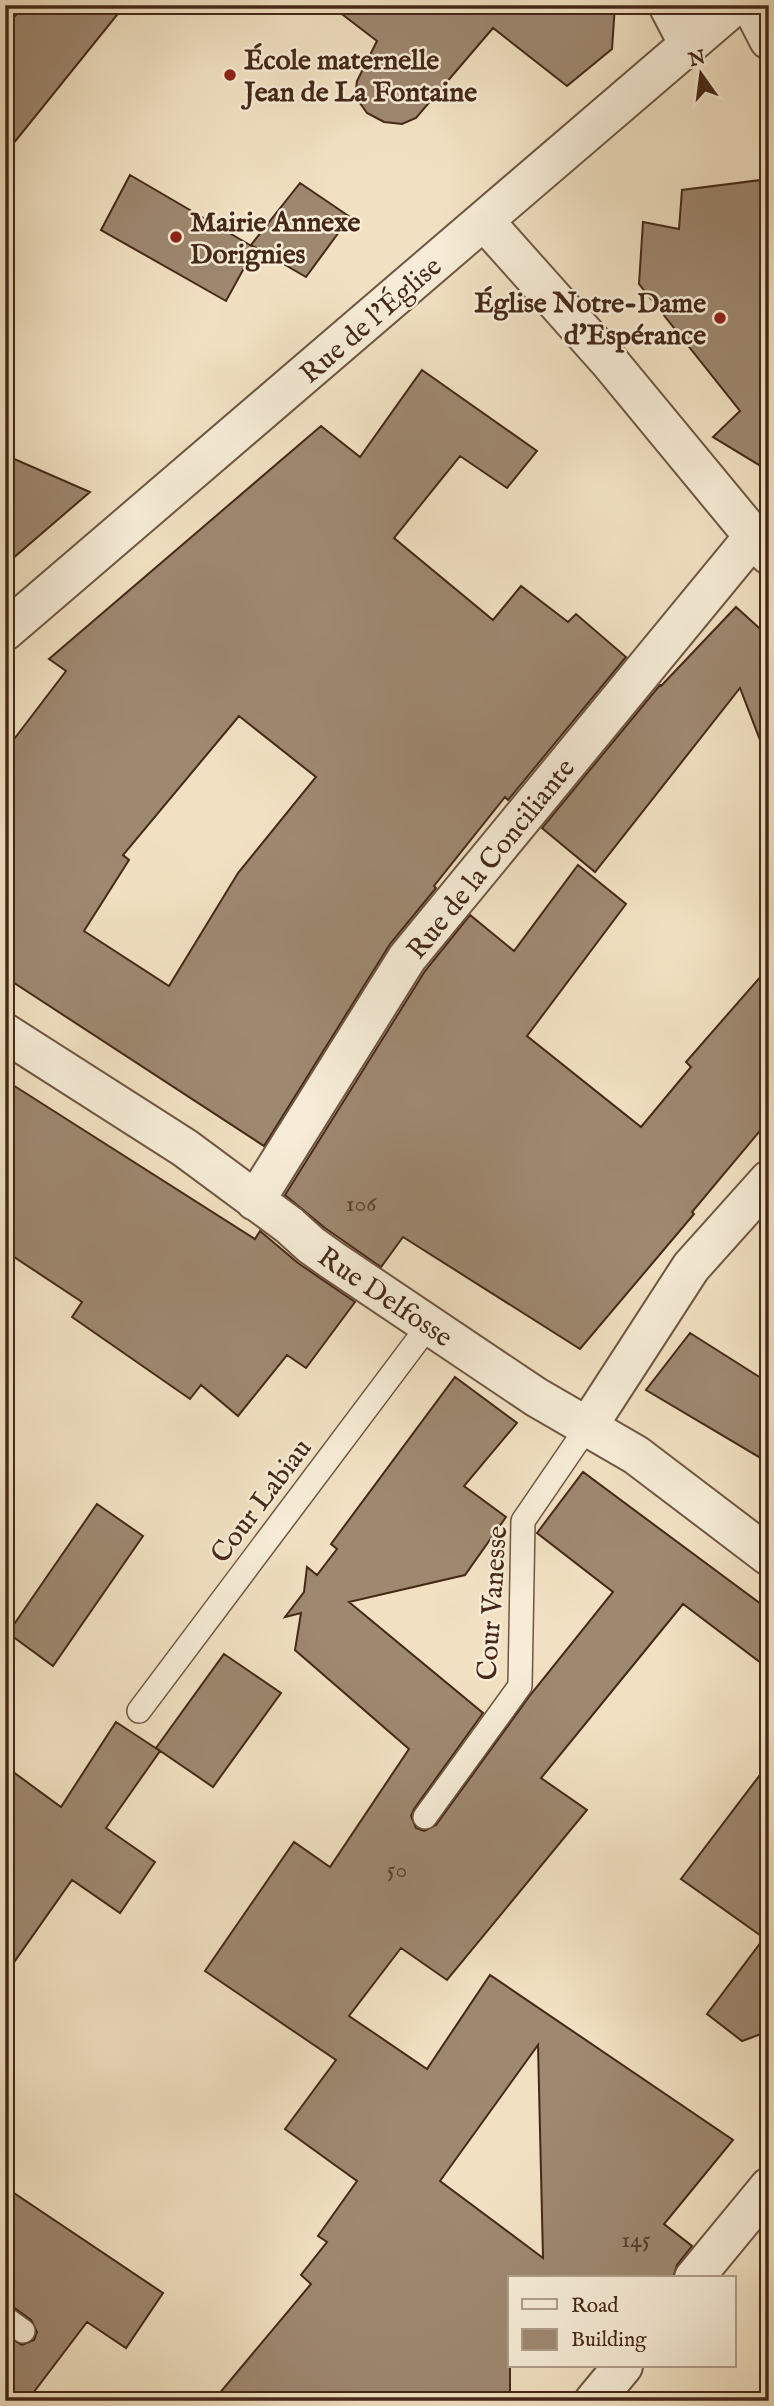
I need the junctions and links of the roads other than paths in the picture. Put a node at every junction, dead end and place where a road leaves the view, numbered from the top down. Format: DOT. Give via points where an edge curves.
graph roads {
  1 [pos="668,5"];
  2 [pos="735,5"];
  3 [pos="751,5"];
  4 [pos="769,40"];
  5 [pos="689,46"];
  6 [pos="485,222"];
  7 [pos="761,546"];
  8 [pos="5,631"];
  9 [pos="5,1033"];
  10 [pos="769,1180"];
  11 [pos="255,1201"];
  12 [pos="429,1325"];
  13 [pos="588,1426"];
  14 [pos="769,1556"];
  15 [pos="139,1711"];
  16 [pos="425,1817"];
  17 [pos="769,2187"];
  18 [pos="696,2276"];
  19 [pos="621,2368"];
  20 [pos="594,2401"];
  1 -- 5 [label="street"];
  2 -- 5 [label="street, Rue de l'Église"];
  3 -- 4 [label="street"];
  5 -- 6 [label="street, Rue de l'Église"];
  6 -- 7 [label="street" via="608,360"];
  6 -- 8 [label="street, Rue de l'Église"];
  7 -- 11 [label="street, Rue de la Conciliante" via="407,958"];
  9 -- 11 [label="street, Rue Delfosse" via="185,1148"];
  10 -- 13 [label="street" via="691,1267"];
  11 -- 12 [label="street, Rue Delfosse" via="321,1253"];
  12 -- 13 [label="street, Rue Delfosse"];
  12 -- 15 [label="lane, Cour Labiau"];
  13 -- 14 [label="street, Rue Delfosse" via="636,1455"];
  13 -- 16 [label="lane, Cour Vanesse" via="523,1521 520,1686"];
  17 -- 18 [label="street"];
  19 -- 20 [label="street"];
}
